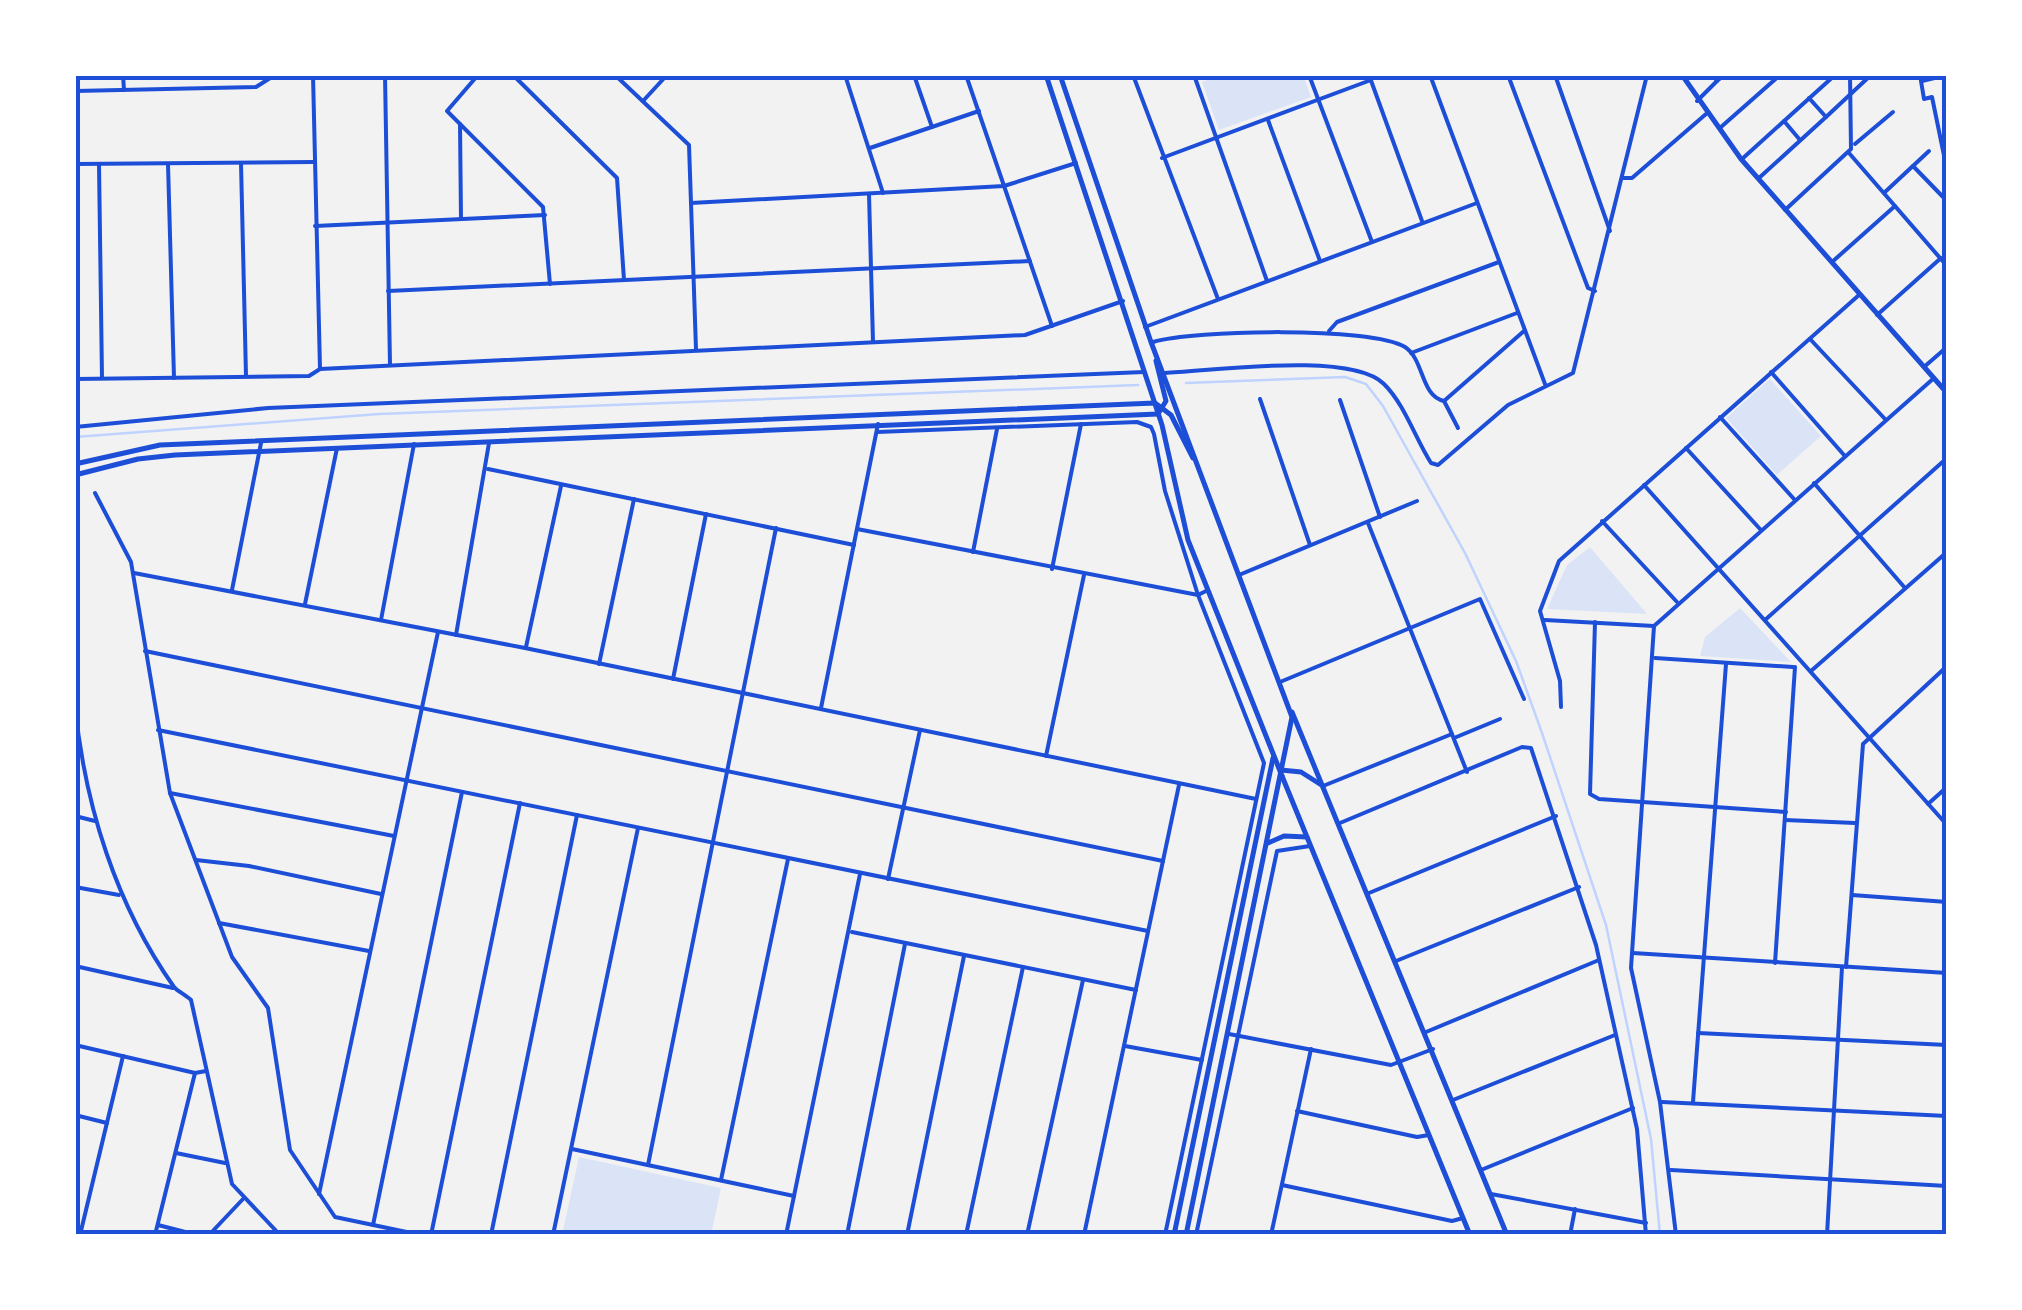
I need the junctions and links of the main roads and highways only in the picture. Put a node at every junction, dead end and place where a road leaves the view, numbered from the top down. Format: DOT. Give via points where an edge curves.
graph roads {
  1 [pos="1046,75"];
  2 [pos="1060,75"];
  3 [pos="1682,75"];
  4 [pos="1156,355"];
  5 [pos="1947,393"];
  6 [pos="1155,403"];
  7 [pos="1164,407"];
  8 [pos="1158,414"];
  9 [pos="75,464"];
  10 [pos="1198,465"];
  11 [pos="75,476"];
  12 [pos="1290,709"];
  13 [pos="1274,758"];
  14 [pos="1286,759"];
  15 [pos="1282,772"];
  16 [pos="1270,778"];
  17 [pos="1323,786"];
  18 [pos="1307,837"];
  19 [pos="1268,842"];
  20 [pos="1174,1235"];
  21 [pos="1186,1235"];
  22 [pos="1470,1235"];
  23 [pos="1507,1235"];
  1 -- 6 [label="main road"];
  2 -- 4 [label="main road"];
  3 -- 5 [label="main road" via="1741,159"];
  4 -- 7 [label="main road"];
  4 -- 10 [label="main road"];
  6 -- 7 [label="main road"];
  6 -- 8 [label="main road"];
  6 -- 9 [label="main road" via="145,447"];
  7 -- 8 [label="main road"];
  7 -- 10 [label="main road"];
  8 -- 11 [label="main road" via="260,451 138,458"];
  8 -- 13 [label="main road" via="1174,493 1206,591"];
  10 -- 12 [label="main road"];
  12 -- 14 [label="main road"];
  12 -- 17 [label="main road"];
  13 -- 14 [label="main road"];
  13 -- 15 [label="main road"];
  13 -- 16 [label="main road"];
  14 -- 15 [label="main road"];
  15 -- 16 [label="main road"];
  15 -- 17 [label="main road" via="1301,772"];
  15 -- 18 [label="main road"];
  15 -- 19 [label="main road"];
  16 -- 20 [label="main road"];
  17 -- 23 [label="main road"];
  18 -- 19 [label="main road"];
  18 -- 22 [label="main road"];
  19 -- 21 [label="main road"];
}
